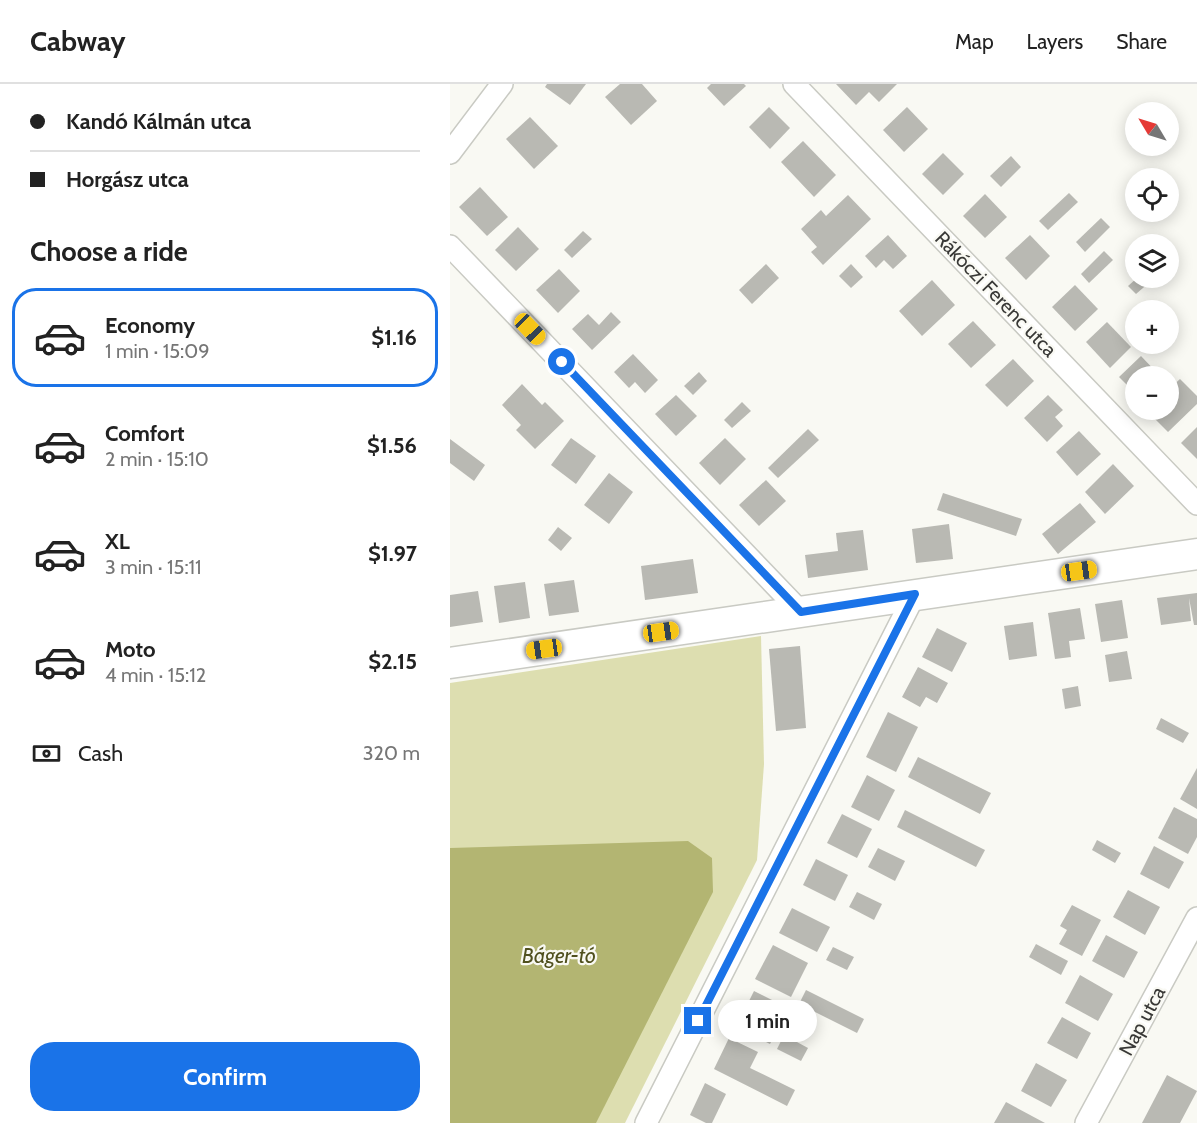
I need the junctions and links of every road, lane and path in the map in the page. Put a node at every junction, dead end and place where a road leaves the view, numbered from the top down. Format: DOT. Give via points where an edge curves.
graph roads {
  1 [pos="502,84"];
  2 [pos="794,84"];
  3 [pos="450,153"];
  4 [pos="450,246"];
  5 [pos="1197,504"];
  6 [pos="1197,554"];
  7 [pos="915,594"];
  8 [pos="801,612"];
  9 [pos="450,663"];
  10 [pos="1196,923"];
  11 [pos="646,1123"];
  12 [pos="1086,1123"];
  1 -- 3 [label="street"];
  2 -- 5 [label="street, Rákóczi Ferenc utca"];
  4 -- 8 [label="street"];
  6 -- 7 [label="street"];
  7 -- 8 [label="street"];
  7 -- 11 [label="street"];
  8 -- 9 [label="street"];
  10 -- 12 [label="street, Nap utca"];
}
